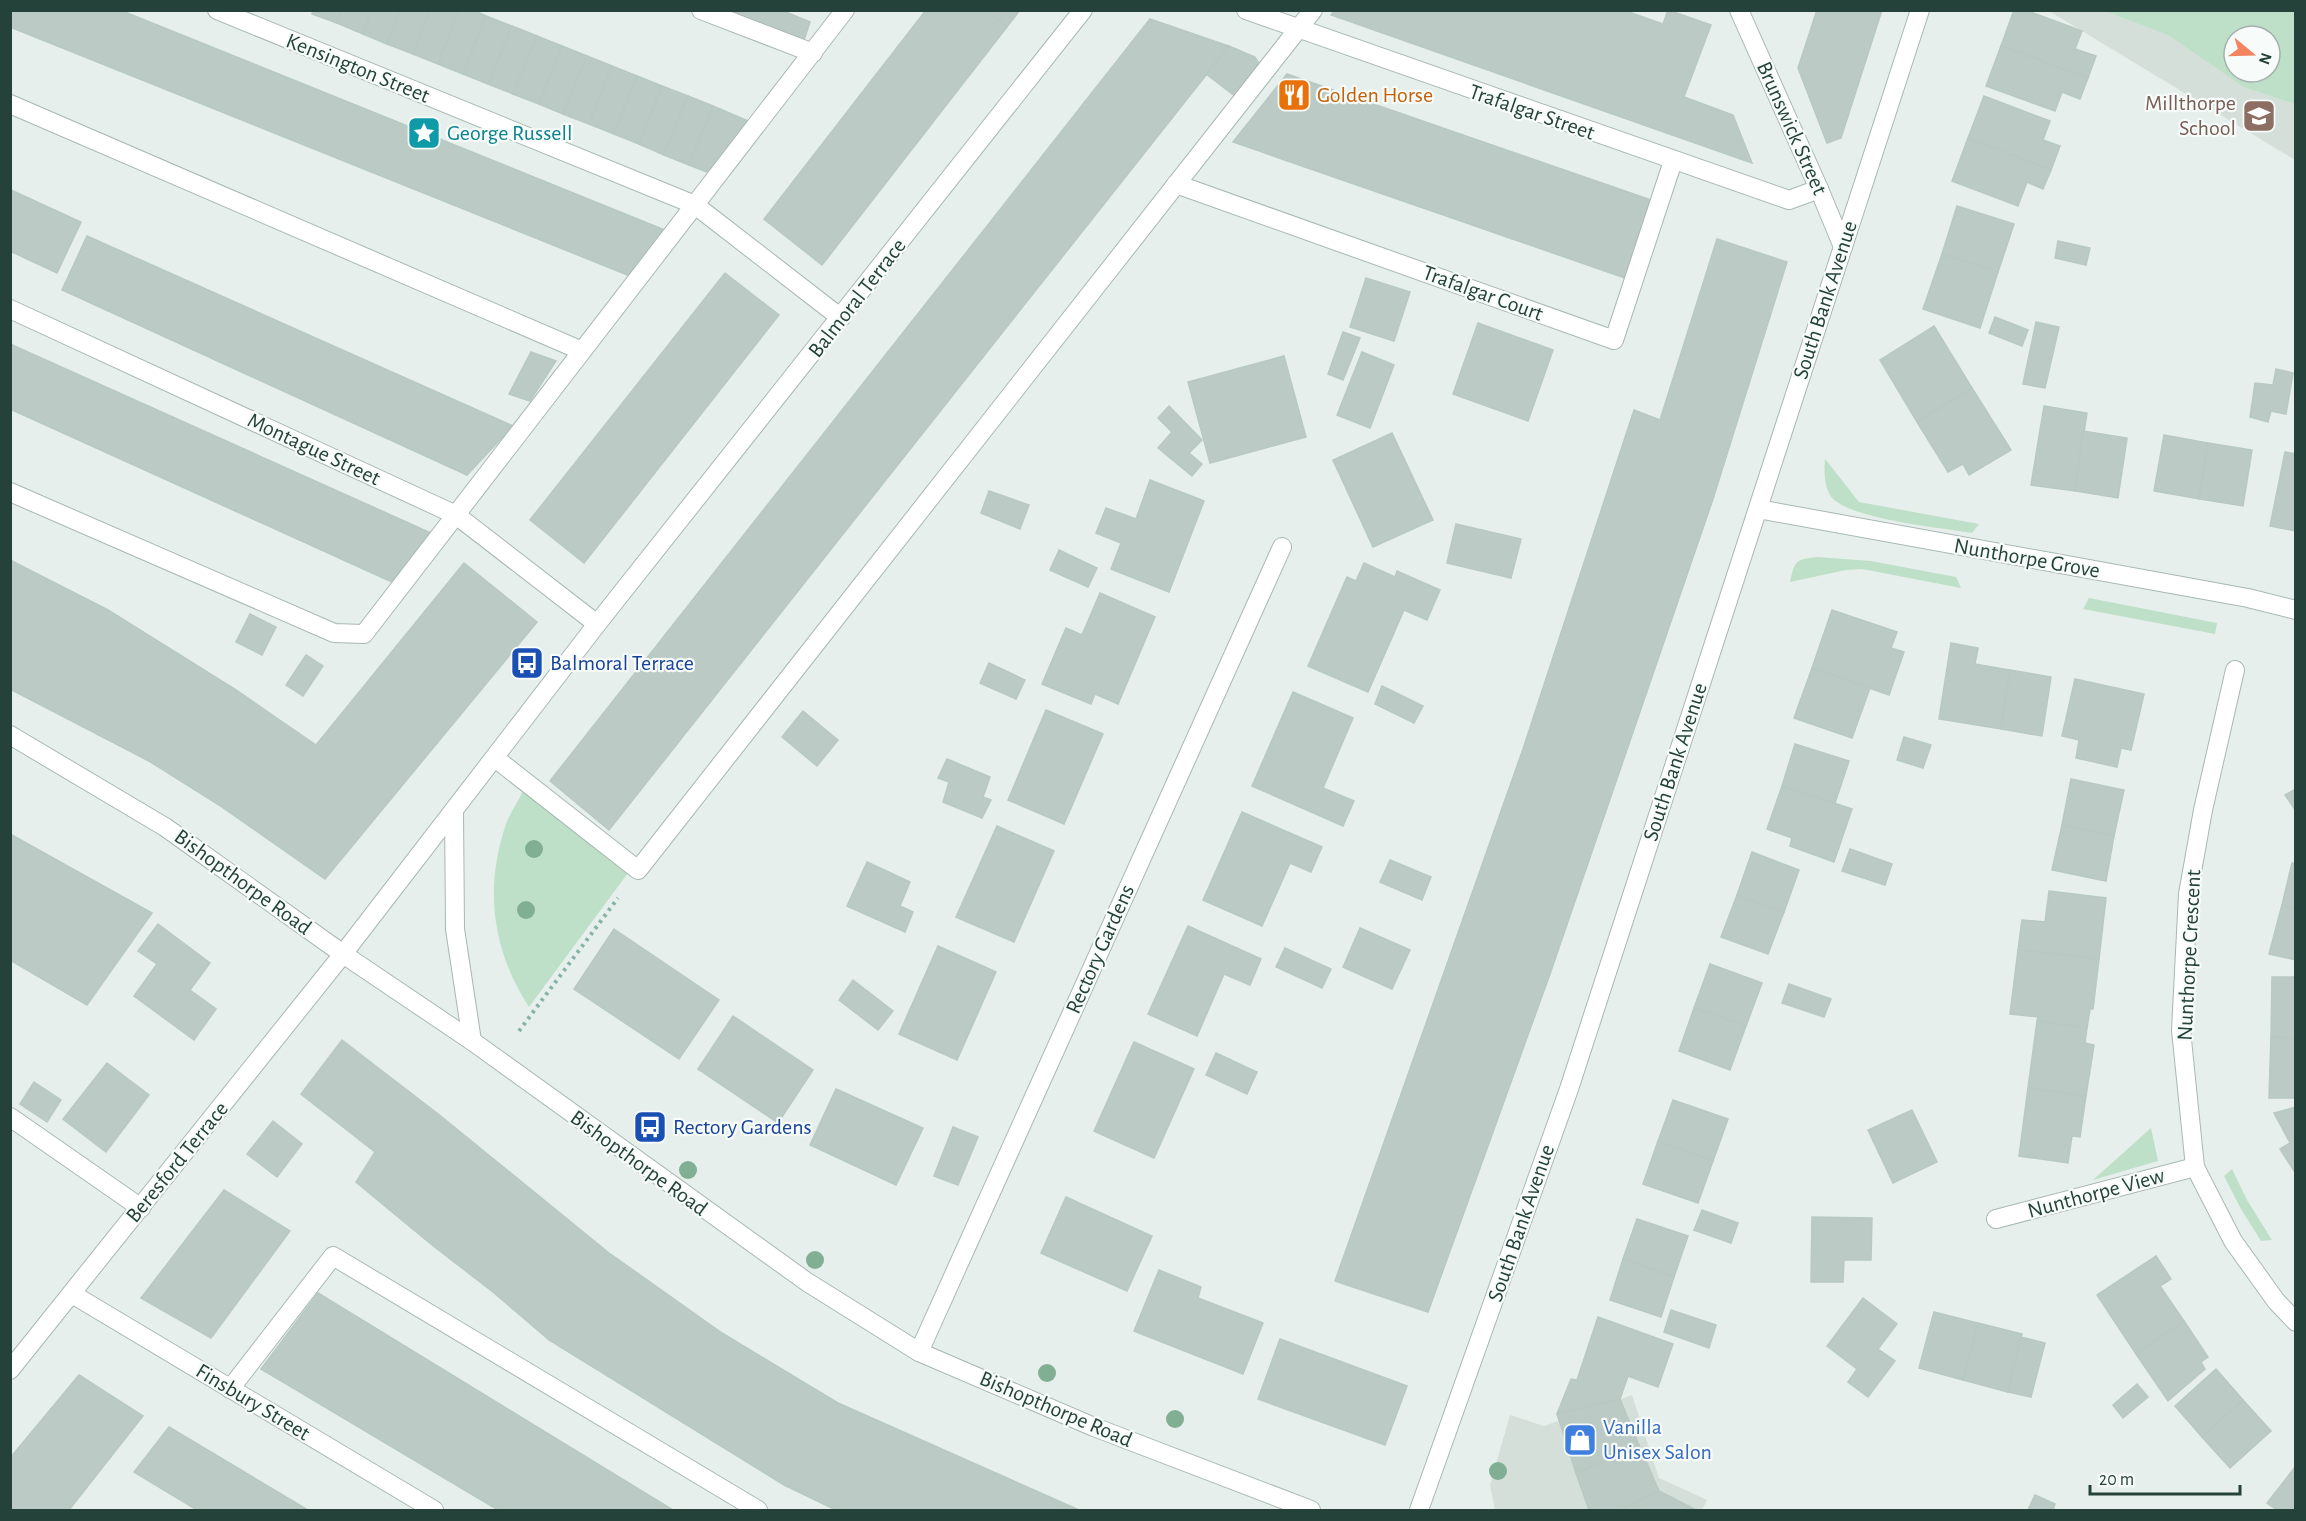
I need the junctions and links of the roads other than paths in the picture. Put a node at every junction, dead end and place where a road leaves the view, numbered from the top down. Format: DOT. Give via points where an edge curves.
graph roads {
  1 [pos="217,10"];
  2 [pos="701,10"];
  3 [pos="845,10"];
  4 [pos="1083,10"];
  5 [pos="1246,10"];
  6 [pos="1313,10"];
  7 [pos="1920,10"];
  8 [pos="1735,12"];
  9 [pos="1298,29"];
  10 [pos="813,53"];
  11 [pos="10,104"];
  12 [pos="1673,161"];
  13 [pos="1176,184"];
  14 [pos="1819,189"];
  15 [pos="695,205"];
  16 [pos="1843,247"];
  17 [pos="10,309"];
  18 [pos="841,318"];
  19 [pos="582,351"];
  20 [pos="10,492"];
  21 [pos="1758,509"];
  22 [pos="456,515"];
  23 [pos="1282,547"];
  24 [pos="2295,610"];
  25 [pos="597,624"];
  26 [pos="2235,670"];
  27 [pos="10,735"];
  28 [pos="495,758"];
  29 [pos="454,812"];
  30 [pos="343,954"];
  31 [pos="472,1041"];
  32 [pos="10,1116"];
  33 [pos="2195,1167"];
  34 [pos="141,1208"];
  35 [pos="1996,1219"];
  36 [pos="72,1294"];
  37 [pos="2295,1322"];
  38 [pos="919,1352"];
  39 [pos="10,1370"];
  40 [pos="230,1389"];
  41 [pos="434,1510"];
  42 [pos="758,1510"];
  43 [pos="1311,1510"];
  44 [pos="1419,1510"];
  1 -- 15 [label="street, Kensington Street"];
  2 -- 10 [label="street"];
  3 -- 10 [label="street"];
  4 -- 18 [label="street, Balmoral Terrace"];
  5 -- 9 [label="street, Trafalgar Street"];
  6 -- 9 [label="street"];
  7 -- 16 [label="street, South Bank Avenue"];
  8 -- 14 [label="street, Brunswick Street"];
  9 -- 12 [label="street, Trafalgar Street"];
  9 -- 13 [label="street"];
  10 -- 15 [label="street"];
  11 -- 19 [label="street"];
  12 -- 13 [label="street, Trafalgar Court" via="1614,339"];
  12 -- 14 [label="street, Trafalgar Street" via="1789,200"];
  13 -- 28 [label="street" via="638,870"];
  14 -- 16 [label="street, Brunswick Street"];
  15 -- 18 [label="street, Kensington Street"];
  15 -- 19 [label="street"];
  16 -- 21 [label="street, South Bank Avenue"];
  17 -- 22 [label="street, Montague Street"];
  18 -- 25 [label="street, Balmoral Terrace"];
  19 -- 22 [label="street"];
  20 -- 22 [label="street" via="334,633 364,634"];
  21 -- 24 [label="street, Nunthorpe Grove"];
  21 -- 44 [label="street, South Bank Avenue" via="1569,1089"];
  22 -- 25 [label="street, Montague Street"];
  23 -- 38 [label="street, Rectory Gardens"];
  25 -- 28 [label="street, Balmoral Terrace"];
  26 -- 33 [label="street, Nunthorpe Crescent" via="2188,894 2181,1030"];
  27 -- 30 [label="street, Bishopthorpe Road" via="165,826"];
  28 -- 29 [label="street, Balmoral Terrace"];
  29 -- 30 [label="street, Balmoral Terrace"];
  29 -- 31 [label="street" via="455,929"];
  30 -- 31 [label="street, Bishopthorpe Road"];
  30 -- 34 [label="street, Beresford Terrace"];
  31 -- 38 [label="street, Bishopthorpe Road" via="807,1282"];
  32 -- 34 [label="street"];
  33 -- 35 [label="street, Nunthorpe View"];
  33 -- 37 [label="street, Nunthorpe Crescent" via="2233,1241"];
  34 -- 36 [label="street, Beresford Terrace"];
  36 -- 39 [label="street, Beresford Terrace"];
  36 -- 40 [label="street, Finsbury Street"];
  38 -- 43 [label="street, Bishopthorpe Road" via="1094,1427"];
  40 -- 41 [label="street, Finsbury Street"];
  40 -- 42 [label="street" via="333,1256"];
}
